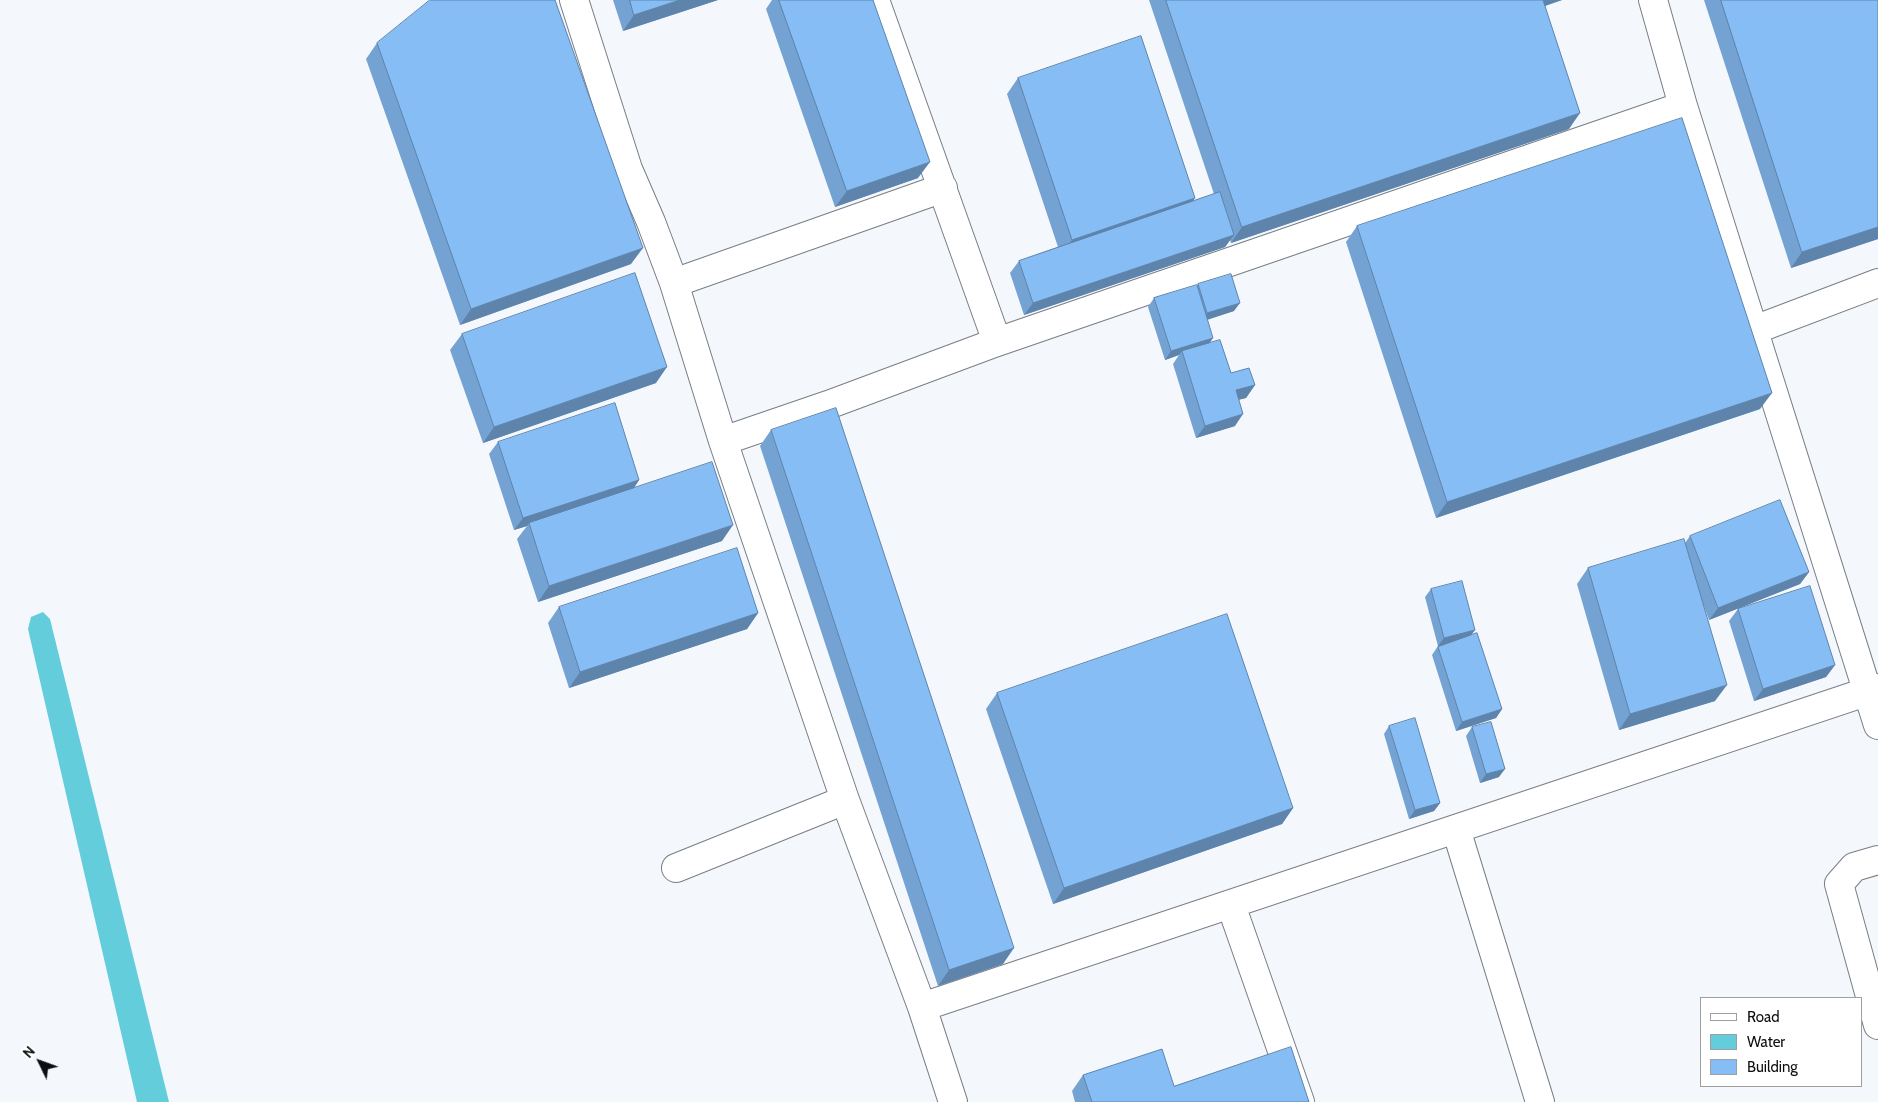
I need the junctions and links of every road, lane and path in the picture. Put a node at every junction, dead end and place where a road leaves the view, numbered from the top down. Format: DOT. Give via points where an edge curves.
graph roads {
  1 [pos="574,0"];
  2 [pos="875,0"];
  3 [pos="1653,0"];
  4 [pos="1683,106"];
  5 [pos="943,188"];
  6 [pos="674,283"];
  7 [pos="1878,283"];
  8 [pos="1754,330"];
  9 [pos="997,342"];
  10 [pos="723,441"];
  11 [pos="1873,690"];
  12 [pos="1878,725"];
  13 [pos="844,800"];
  14 [pos="1456,829"];
  15 [pos="1878,860"];
  16 [pos="676,868"];
  17 [pos="1231,904"];
  18 [pos="922,1008"];
  19 [pos="1878,1025"];
  20 [pos="953,1102"];
  21 [pos="1300,1102"];
  22 [pos="1540,1102"];
  1 -- 6 [label="lane" via="628,169"];
  2 -- 5 [label="lane"];
  3 -- 4 [label="lane"];
  4 -- 8 [label="lane"];
  4 -- 9 [label="lane"];
  5 -- 6 [label="lane"];
  5 -- 9 [label="lane"];
  6 -- 10 [label="lane"];
  7 -- 8 [label="lane"];
  8 -- 11 [label="lane"];
  9 -- 10 [label="lane"];
  10 -- 13 [label="lane"];
  11 -- 12 [label="lane"];
  11 -- 14 [label="lane"];
  13 -- 16 [label="lane"];
  13 -- 18 [label="lane"];
  14 -- 17 [label="lane"];
  14 -- 22 [label="lane"];
  15 -- 19 [label="lane" via="1854,868 1839,884"];
  17 -- 18 [label="lane"];
  17 -- 21 [label="lane"];
  18 -- 20 [label="lane"];
}
